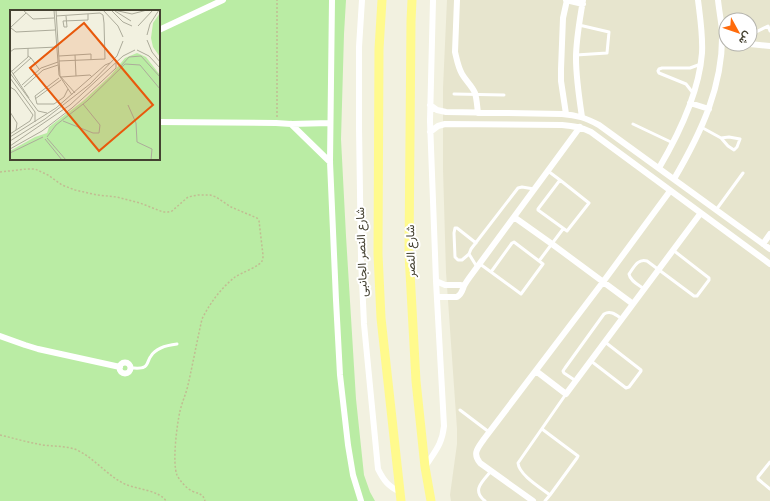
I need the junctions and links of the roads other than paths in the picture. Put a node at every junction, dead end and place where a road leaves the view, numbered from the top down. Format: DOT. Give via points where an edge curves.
graph roads {
  1 [pos="224,0"];
  2 [pos="332,0"];
  3 [pos="362,0"];
  4 [pos="382,0"];
  5 [pos="412,0"];
  6 [pos="432,0"];
  7 [pos="457,0"];
  8 [pos="566,0"];
  9 [pos="698,0"];
  10 [pos="718,0"];
  11 [pos="583,2"];
  12 [pos="720,12"];
  13 [pos="580,25"];
  14 [pos="160,30"];
  15 [pos="770,30"];
  16 [pos="758,31"];
  17 [pos="758,45"];
  18 [pos="770,46"];
  19 [pos="722,52"];
  20 [pos="576,55"];
  21 [pos="701,64"];
  22 [pos="693,93"];
  23 [pos="454,94"];
  24 [pos="475,94"];
  25 [pos="504,95"];
  26 [pos="690,103"];
  27 [pos="430,105"];
  28 [pos="709,109"];
  29 [pos="469,113"];
  30 [pos="478,113"];
  31 [pos="566,114"];
  32 [pos="582,117"];
  33 [pos="160,122"];
  34 [pos="330,123"];
  35 [pos="291,124"];
  36 [pos="470,124"];
  37 [pos="633,124"];
  38 [pos="580,127"];
  39 [pos="701,127"];
  40 [pos="430,132"];
  41 [pos="721,138"];
  42 [pos="672,143"];
  43 [pos="330,162"];
  44 [pos="659,168"];
  45 [pos="548,171"];
  46 [pos="743,173"];
  47 [pos="674,179"];
  48 [pos="560,180"];
  49 [pos="534,189"];
  50 [pos="670,191"];
  51 [pos="716,210"];
  52 [pos="700,214"];
  53 [pos="514,217"];
  54 [pos="739,226"];
  55 [pos="563,229"];
  56 [pos="770,234"];
  57 [pos="732,236"];
  58 [pos="476,243"];
  59 [pos="552,244"];
  60 [pos="763,244"];
  61 [pos="770,249"];
  62 [pos="673,250"];
  63 [pos="469,254"];
  64 [pos="539,261"];
  65 [pos="770,264"];
  66 [pos="478,265"];
  67 [pos="658,269"];
  68 [pos="491,272"];
  69 [pos="436,281"];
  70 [pos="603,282"];
  71 [pos="464,286"];
  72 [pos="644,289"];
  73 [pos="437,297"];
  74 [pos="633,304"];
  75 [pos="622,319"];
  76 [pos="0,336"];
  77 [pos="606,342"];
  78 [pos="177,344"];
  79 [pos="591,361"];
  80 [pos="131,368"];
  81 [pos="536,371"];
  82 [pos="576,382"];
  83 [pos="566,394"];
  84 [pos="460,410"];
  85 [pos="542,430"];
  86 [pos="489,432"];
  87 [pos="770,462"];
  88 [pos="425,467"];
  89 [pos="491,471"];
  90 [pos="770,489"];
  91 [pos="550,495"];
  92 [pos="401,497"];
  93 [pos="361,501"];
  94 [pos="431,501"];
  95 [pos="485,501"];
  96 [pos="533,501"];
  97 [pos="545,501"];
  1 -- 14 [label="street"];
  2 -- 34 [label="street"];
  3 -- 92 [label="street, شارع النصر الجانبى" via="359,128 364,324 378,469 383,479"];
  4 -- 92 [label="main road" via="379,57 378,262 381,318"];
  5 -- 88 [label="main road, شارع النصر" via="409,254 416,381"];
  6 -- 27 [label="street"];
  7 -- 24 [label="street" via="456,60"];
  8 -- 11 [label="street"];
  8 -- 31 [label="street" via="561,68"];
  9 -- 21 [label="street" via="702,36"];
  10 -- 12 [label="street"];
  11 -- 13 [label="street"];
  13 -- 20 [label="street"];
  13 -- 20 [label="lane" via="609,32 607,53"];
  15 -- 16 [label="lane" via="768,26"];
  17 -- 18 [label="street"];
  19 -- 28 [label="street"];
  20 -- 32 [label="street"];
  21 -- 22 [label="street"];
  21 -- 22 [label="lane" via="690,68 659,69 659,73 686,84"];
  22 -- 26 [label="street"];
  23 -- 24 [label="lane"];
  24 -- 25 [label="lane"];
  24 -- 30 [label="street"];
  26 -- 28 [label="street"];
  26 -- 42 [label="street"];
  27 -- 29 [label="street" via="446,112"];
  27 -- 40 [label="street"];
  28 -- 39 [label="street"];
  29 -- 30 [label="street"];
  29 -- 36 [label="street"];
  30 -- 31 [label="street"];
  31 -- 32 [label="street"];
  32 -- 44 [label="street" via="599,125"];
  33 -- 35 [label="street"];
  34 -- 35 [label="street"];
  34 -- 43 [label="street"];
  35 -- 43 [label="street"];
  36 -- 38 [label="street"];
  36 -- 40 [label="street" via="445,124"];
  37 -- 42 [label="lane"];
  38 -- 45 [label="street"];
  38 -- 50 [label="street" via="591,132"];
  39 -- 41 [label="lane"];
  39 -- 47 [label="street"];
  40 -- 69 [label="street"];
  41 -- 41 [label="lane" via="734,150 738,147 740,139"];
  42 -- 44 [label="street"];
  43 -- 93 [label="street" via="340,375 353,475"];
  44 -- 47 [label="street"];
  45 -- 48 [label="lane"];
  45 -- 49 [label="street"];
  46 -- 51 [label="lane"];
  47 -- 51 [label="street"];
  48 -- 55 [label="lane" via="538,210"];
  48 -- 55 [label="lane" via="589,202 568,231"];
  49 -- 53 [label="street"];
  49 -- 58 [label="lane" via="518,188"];
  50 -- 52 [label="street"];
  50 -- 70 [label="street"];
  51 -- 54 [label="street"];
  52 -- 57 [label="street"];
  52 -- 62 [label="street"];
  53 -- 59 [label="street"];
  53 -- 66 [label="street"];
  54 -- 57 [label="street"];
  54 -- 60 [label="street"];
  55 -- 59 [label="lane"];
  56 -- 60 [label="street"];
  57 -- 65 [label="street"];
  58 -- 63 [label="lane"];
  58 -- 63 [label="lane" via="455,228 456,259 460,260"];
  59 -- 64 [label="lane"];
  59 -- 70 [label="street"];
  60 -- 61 [label="street"];
  62 -- 67 [label="street"];
  62 -- 67 [label="lane" via="709,278 697,296"];
  63 -- 66 [label="lane"];
  64 -- 68 [label="lane" via="514,242"];
  64 -- 68 [label="lane" via="542,266 521,294"];
  66 -- 68 [label="lane"];
  66 -- 71 [label="street"];
  67 -- 72 [label="street"];
  67 -- 72 [label="lane" via="643,260 629,274 631,279"];
  69 -- 71 [label="street" via="445,285"];
  69 -- 73 [label="street"];
  70 -- 74 [label="street"];
  70 -- 81 [label="street"];
  71 -- 73 [label="street" via="460,296"];
  72 -- 74 [label="street"];
  73 -- 88 [label="street" via="444,426 439,446"];
  74 -- 75 [label="street"];
  75 -- 77 [label="street"];
  75 -- 82 [label="lane" via="611,312 604,314 565,368 564,373"];
  76 -- 80 [label="street" via="25,346 120,367 123,374 128,373"];
  77 -- 79 [label="street"];
  77 -- 79 [label="lane" via="641,370 629,387 626,388"];
  78 -- 80 [label="lane" via="165,346 154,352 145,367"];
  79 -- 82 [label="street"];
  81 -- 83 [label="street"];
  81 -- 86 [label="street"];
  82 -- 83 [label="street"];
  83 -- 85 [label="lane"];
  84 -- 86 [label="lane"];
  85 -- 91 [label="lane" via="518,465 526,477"];
  85 -- 91 [label="lane" via="578,456"];
  86 -- 89 [label="street" via="476,451 476,458"];
  87 -- 90 [label="lane" via="758,477"];
  88 -- 94 [label="main road, شارع النصر"];
  89 -- 95 [label="lane" via="478,489 479,496"];
  89 -- 96 [label="street"];
  91 -- 97 [label="lane"];
}
